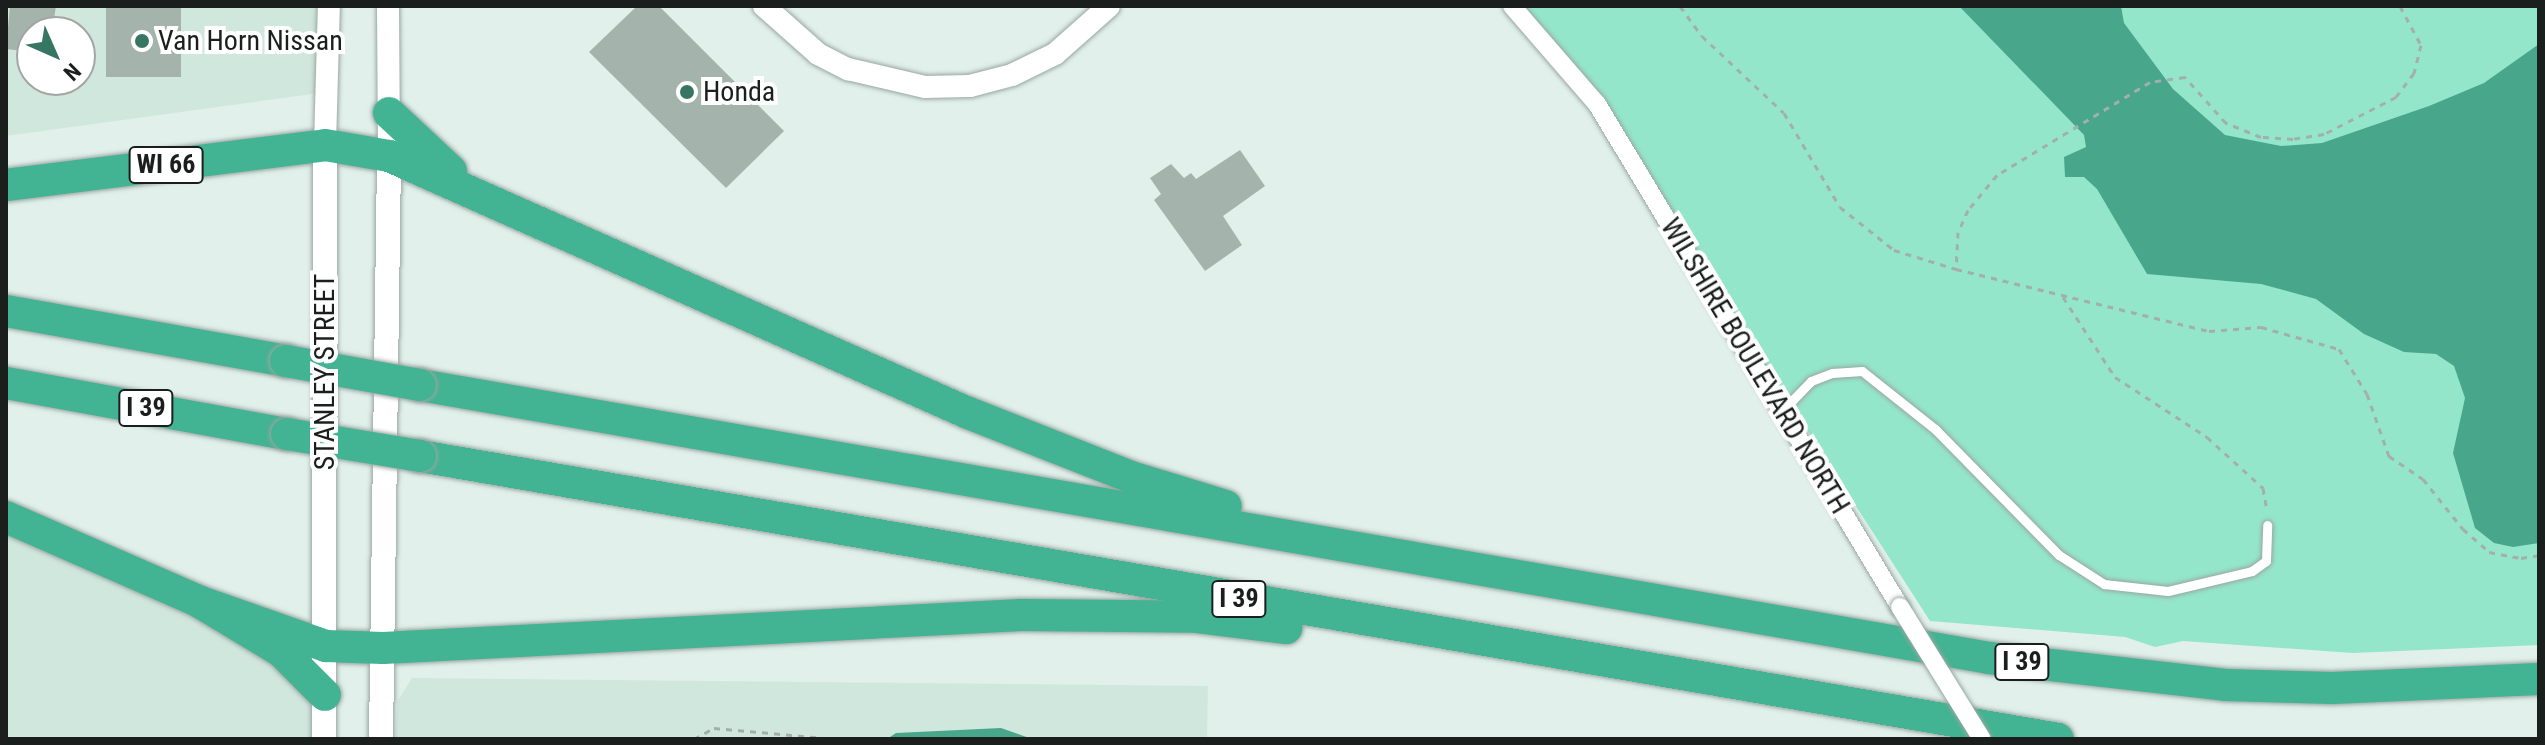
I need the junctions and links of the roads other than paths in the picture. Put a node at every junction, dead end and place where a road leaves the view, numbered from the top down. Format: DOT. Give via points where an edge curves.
graph roads {
  1 [pos="329,6"];
  2 [pos="388,6"];
  3 [pos="764,6"];
  4 [pos="1109,6"];
  5 [pos="1512,6"];
  6 [pos="389,113"];
  7 [pos="325,145"];
  8 [pos="389,156"];
  9 [pos="6,185"];
  10 [pos="485,199"];
  11 [pos="6,311"];
  12 [pos="6,383"];
  13 [pos="1781,412"];
  14 [pos="6,517"];
  15 [pos="2267,525"];
  16 [pos="1277,534"];
  17 [pos="198,601"];
  18 [pos="326,646"];
  19 [pos="383,648"];
  20 [pos="1584,660"];
  21 [pos="2539,679"];
  22 [pos="325,695"];
  23 [pos="324,739"];
  24 [pos="381,739"];
  25 [pos="1982,739"];
  26 [pos="2058,739"];
  1 -- 7 [label="street, STANLEY STREET"];
  2 -- 6 [label="street"];
  3 -- 4 [label="street" via="818,54 848,69 925,87 970,86 1012,75 1055,54"];
  5 -- 13 [label="street, WILSHIRE BOULEVARD NORTH" via="1584,83"];
  6 -- 8 [label="street"];
  6 -- 10 [label="highway"];
  7 -- 8 [label="highway"];
  7 -- 9 [label="highway, WI 66"];
  7 -- 18 [label="main road, STANLEY STREET"];
  8 -- 10 [label="highway"];
  8 -- 19 [label="main road"];
  10 -- 16 [label="highway" via="966,412 1131,477 1249,513"];
  11 -- 16 [label="highway, I 39, bridge"];
  12 -- 20 [label="highway, I 39, bridge"];
  13 -- 15 [label="lane" via="1811,381 1862,371 1935,429 2059,555 2104,584 2168,591 2252,571 2266,561"];
  13 -- 25 [label="street, WILSHIRE BOULEVARD NORTH, bridge"];
  14 -- 17 [label="highway"];
  16 -- 21 [label="highway, I 39" via="2120,676 2332,688"];
  17 -- 18 [label="highway"];
  17 -- 22 [label="highway" via="281,651"];
  18 -- 19 [label="highway"];
  18 -- 22 [label="main road, STANLEY STREET"];
  19 -- 20 [label="highway" via="901,619 1126,614 1256,623 1549,670"];
  19 -- 24 [label="main road"];
  20 -- 26 [label="highway, I 39"];
  22 -- 23 [label="main road, STANLEY STREET"];
}
